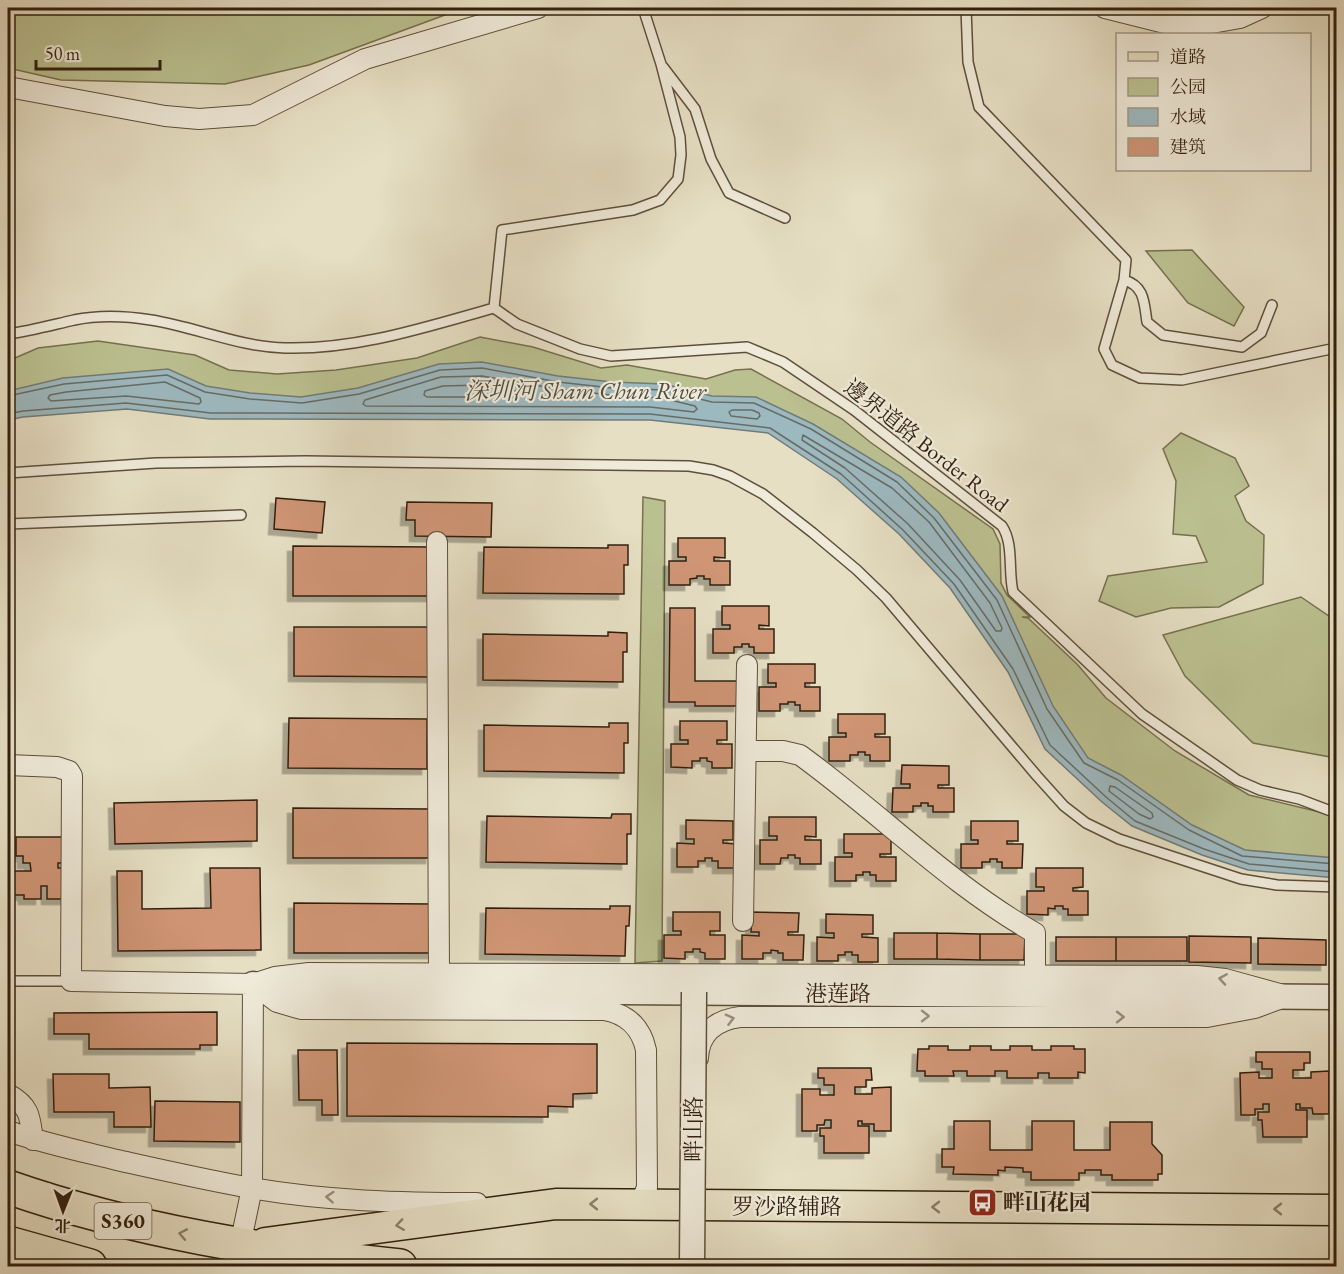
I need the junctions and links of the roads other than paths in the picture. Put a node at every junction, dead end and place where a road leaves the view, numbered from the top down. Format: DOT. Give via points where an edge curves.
graph roads {
  1 [pos="538,8"];
  2 [pos="643,8"];
  3 [pos="966,8"];
  4 [pos="1105,8"];
  5 [pos="1262,8"];
  6 [pos="661,64"];
  7 [pos="8,87"];
  8 [pos="785,218"];
  9 [pos="1124,280"];
  10 [pos="1272,305"];
  11 [pos="494,308"];
  12 [pos="8,334"];
  13 [pos="1336,348"];
  14 [pos="8,473"];
  15 [pos="241,515"];
  16 [pos="8,524"];
  17 [pos="437,542"];
  18 [pos="747,665"];
  19 [pos="747,750"];
  20 [pos="8,765"];
  21 [pos="1336,813"];
  22 [pos="1336,887"];
  23 [pos="743,921"];
  24 [pos="439,973"];
  25 [pos="1035,976"];
  26 [pos="8,981"];
  27 [pos="71,981"];
  28 [pos="253,984"];
  29 [pos="694,992"];
  30 [pos="1287,996"];
  31 [pos="1336,997"];
  32 [pos="8,1094"];
  33 [pos="8,1131"];
  34 [pos="33,1140"];
  35 [pos="8,1187"];
  36 [pos="252,1188"];
  37 [pos="556,1204"];
  38 [pos="639,1204"];
  39 [pos="708,1205"];
  40 [pos="1336,1210"];
  41 [pos="8,1243"];
  42 [pos="240,1245"];
  43 [pos="90,1266"];
  44 [pos="400,1266"];
  45 [pos="692,1266"];
  1 -- 7 [label="street" via="365,59 253,115 165,116"];
  2 -- 6 [label="lane"];
  3 -- 9 [label="lane" via="968,63 979,107 1126,260"];
  4 -- 5 [label="street" via="1165,23 1212,23 1240,18"];
  6 -- 8 [label="lane" via="695,109 711,159 729,193"];
  6 -- 11 [label="lane" via="680,137 678,179 660,200 633,210 502,230"];
  9 -- 10 [label="lane" via="1143,292 1147,322 1163,334 1242,347 1261,333"];
  9 -- 13 [label="lane" via="1104,349 1112,365 1140,378 1182,380"];
  11 -- 12 [label="lane" via="381,339 315,347 254,345 162,322 110,316"];
  11 -- 21 [label="lane, 邊界道路 Border Road" via="517,324 580,349 611,356 747,347 783,362 854,410 1002,526 1008,535 1013,592 1142,714 1237,780"];
  14 -- 22 [label="lane" via="156,463 305,461 689,466 713,470 763,494 813,532 886,598 1037,776 1086,823 1119,839 1241,879"];
  15 -- 16 [label="lane"];
  17 -- 24 [label="street"];
  18 -- 19 [label="street"];
  19 -- 23 [label="street"];
  19 -- 25 [label="street" via="800,755 966,889 1035,933"];
  20 -- 27 [label="street" via="57,767 72,776"];
  24 -- 25 [label="street"];
  24 -- 28 [label="street" via="291,974"];
  30 -- 25 [label="street, one-way" via="1225,979 1197,976"];
  26 -- 27 [label="lane"];
  27 -- 28 [label="street"];
  28 -- 29 [label="street, 港莲路" via="289,990"];
  28 -- 36 [label="street"];
  28 -- 38 [label="street" via="277,1002 301,1009 604,1010 625,1017 640,1031 646,1050 647,1188"];
  29 -- 30 [label="street, 港莲路"];
  29 -- 45 [label="street, 畔山路, bridge"];
  30 -- 31 [label="street, 港莲路"];
  39 -- 30 [label="street, one-way" via="697,1180 698,1050 707,1032 724,1020 750,1016 1207,1017 1255,1008"];
  32 -- 34 [label="street" via="18,1099 29,1113"];
  33 -- 34 [label="street"];
  34 -- 36 [label="street"];
  42 -- 35 [label="highway, S360, one-way" via="137,1225"];
  37 -- 36 [label="street, one-way" via="380,1201"];
  36 -- 42 [label="street"];
  38 -- 37 [label="main road, 罗沙路辅路, one-way"];
  37 -- 42 [label="main road, 罗沙路辅路, one-way"];
  38 -- 39 [label="main road, 罗沙路辅路"];
  40 -- 39 [label="main road, 罗沙路辅路, one-way"];
  41 -- 43 [label="highway, S360"];
  42 -- 44 [label="highway, S360"];
}
